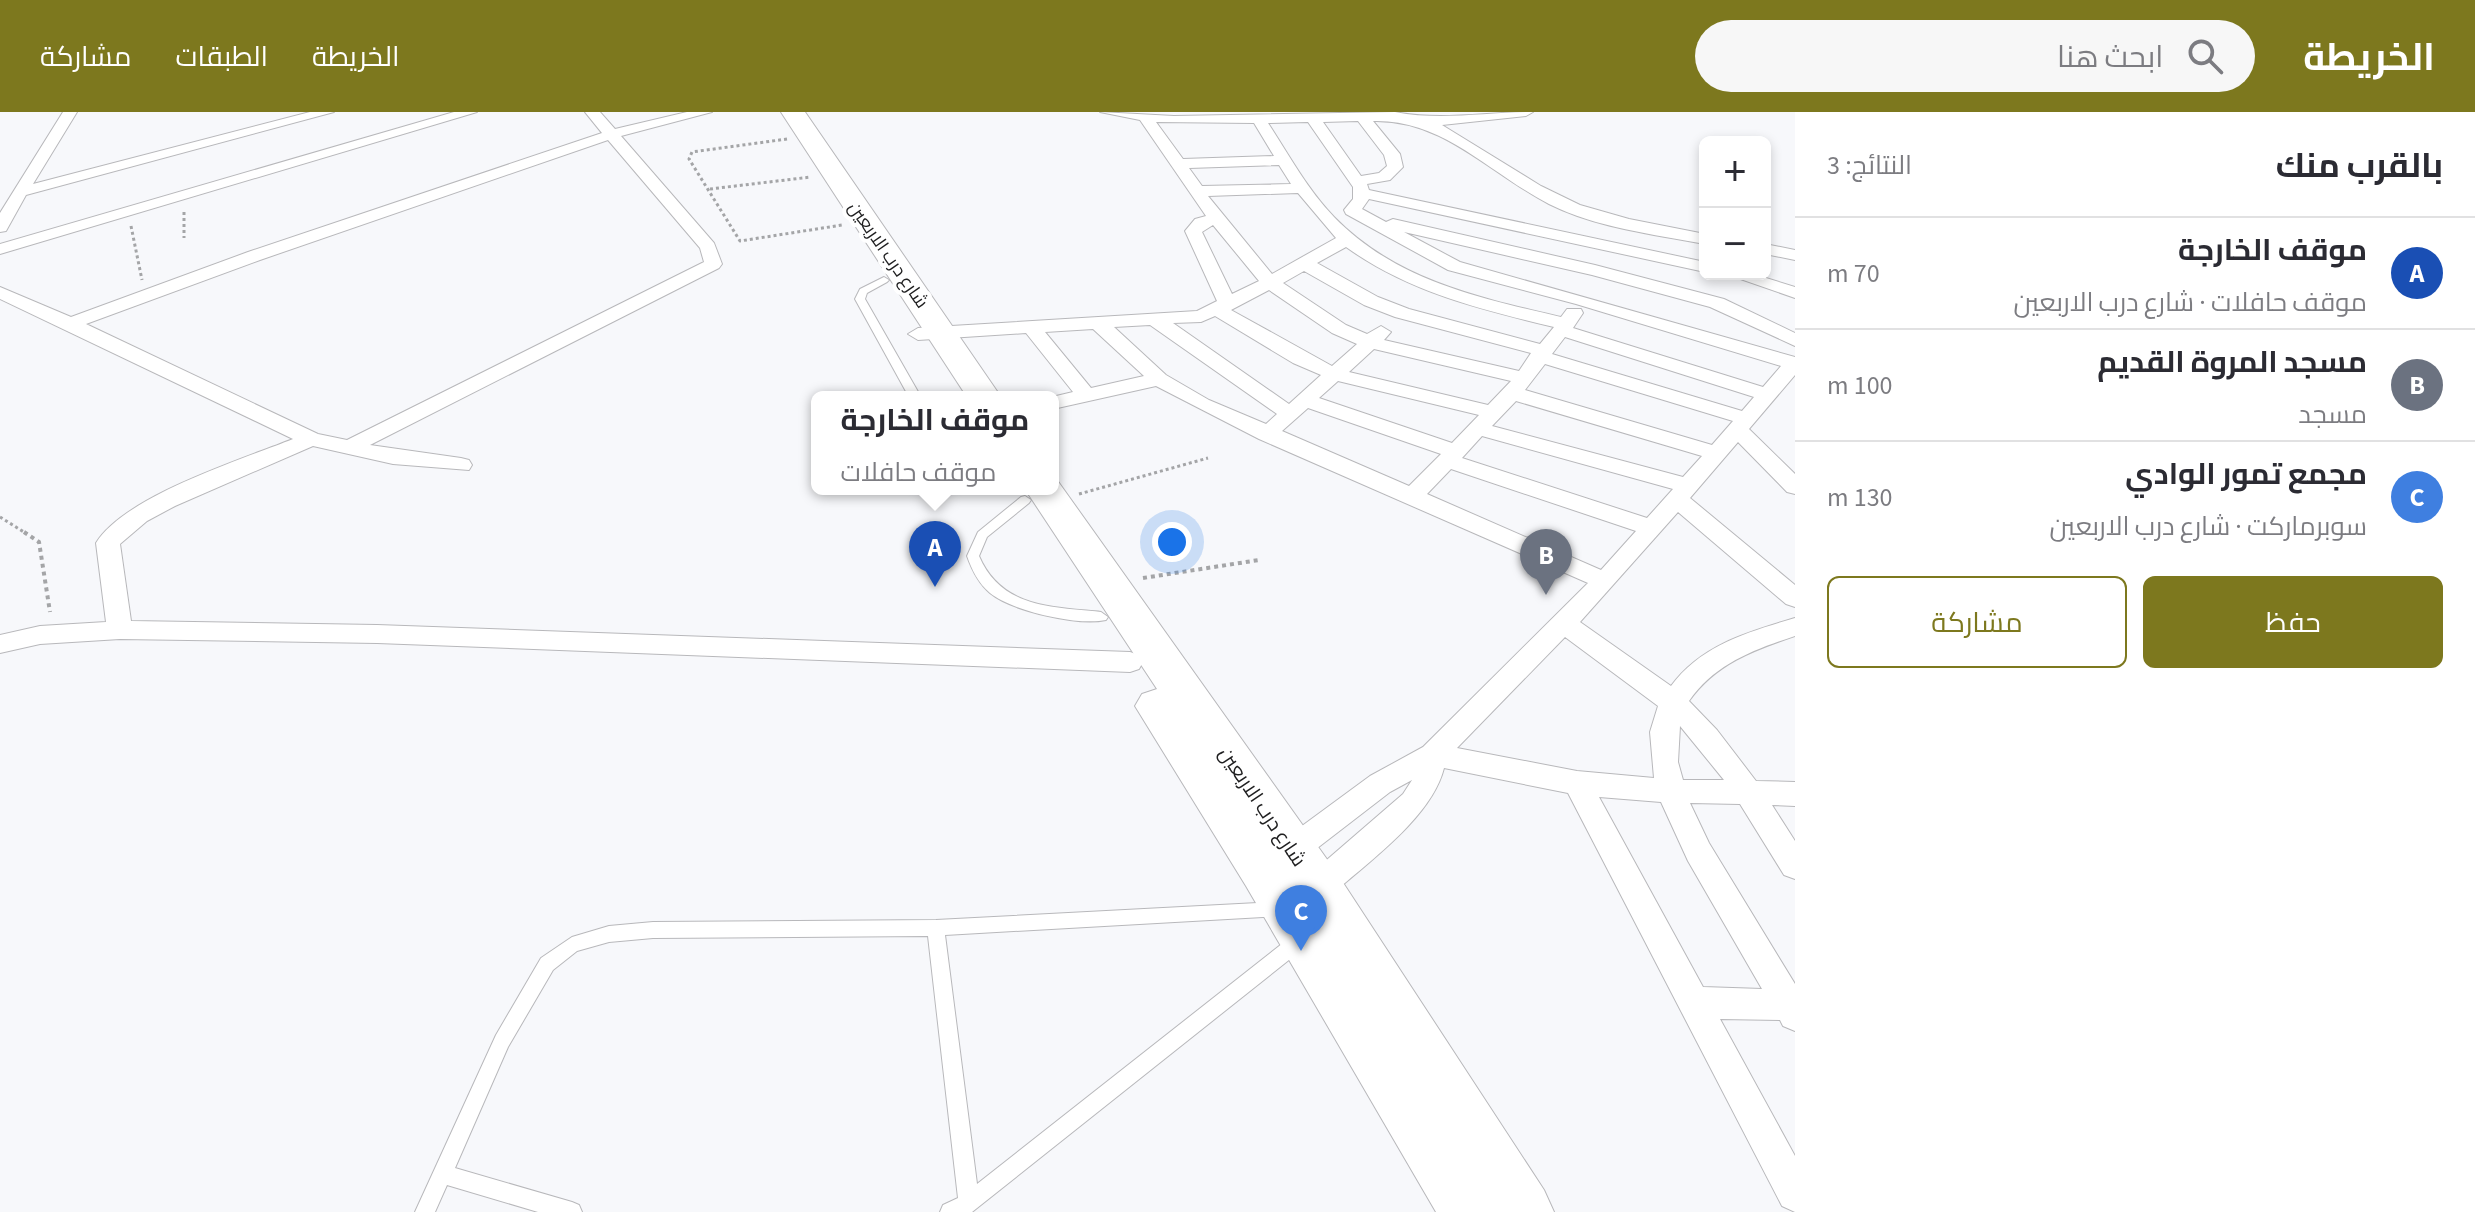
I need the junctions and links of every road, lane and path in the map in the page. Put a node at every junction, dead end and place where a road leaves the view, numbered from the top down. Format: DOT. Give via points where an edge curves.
graph roads {
  1 [pos="70,112"];
  2 [pos="327,112"];
  3 [pos="470,112"];
  4 [pos="592,112"];
  5 [pos="705,112"];
  6 [pos="776,112"];
  7 [pos="1107,112"];
  8 [pos="1526,112"];
  9 [pos="1402,114"];
  10 [pos="1362,116"];
  11 [pos="1312,117"];
  12 [pos="1146,118"];
  13 [pos="1258,118"];
  14 [pos="1424,123"];
  15 [pos="793,125"];
  16 [pos="612,134"];
  17 [pos="1285,160"];
  18 [pos="1178,164"];
  19 [pos="1360,187"];
  20 [pos="1303,188"];
  21 [pos="710,189"];
  22 [pos="1197,191"];
  23 [pos="20,192"];
  24 [pos="175,197"];
  25 [pos="836,199"];
  26 [pos="128,212"];
  27 [pos="1360,214"];
  28 [pos="1216,218"];
  29 [pos="1607,220"];
  30 [pos="0,227"];
  31 [pos="1340,233"];
  32 [pos="184,238"];
  33 [pos="1699,238"];
  34 [pos="1600,245"];
  35 [pos="0,249"];
  36 [pos="1771,250"];
  37 [pos="1795,255"];
  38 [pos="1305,264"];
  39 [pos="1454,266"];
  40 [pos="1699,266"];
  41 [pos="1595,270"];
  42 [pos="884,280"];
  43 [pos="1702,280"];
  44 [pos="1755,280"];
  45 [pos="1270,283"];
  46 [pos="1428,289"];
  47 [pos="0,292"];
  48 [pos="1795,293"];
  49 [pos="1682,294"];
  50 [pos="140,297"];
  51 [pos="1583,300"];
  52 [pos="1223,308"];
  53 [pos="1402,313"];
  54 [pos="1157,321"];
  55 [pos="1098,323"];
  56 [pos="70,324"];
  57 [pos="1031,326"];
  58 [pos="1564,327"];
  59 [pos="930,333"];
  60 [pos="1795,340"];
  61 [pos="1369,342"];
  62 [pos="1542,354"];
  63 [pos="1794,363"];
  64 [pos="1334,374"];
  65 [pos="1159,379"];
  66 [pos="1517,386"];
  67 [pos="912,391"];
  68 [pos="956,391"];
  69 [pos="979,391"];
  70 [pos="1767,395"];
  71 [pos="1087,396"];
  72 [pos="1059,402"];
  73 [pos="1297,407"];
  74 [pos="1487,421"];
  75 [pos="1742,424"];
  76 [pos="1267,434"];
  77 [pos="311,439"];
  78 [pos="346,449"];
  79 [pos="1717,453"];
  80 [pos="1453,457"];
  81 [pos="1208,458"];
  82 [pos="461,465"];
  83 [pos="1795,487"];
  84 [pos="1059,490"];
  85 [pos="1683,493"];
  86 [pos="1035,495"];
  87 [pos="1412,497"];
  88 [pos="0,517"];
  89 [pos="1652,528"];
  90 [pos="1259,560"];
  91 [pos="1605,581"];
  92 [pos="1791,591"];
  93 [pos="1105,600"];
  94 [pos="1565,624"];
  95 [pos="1795,627"];
  96 [pos="120,630"];
  97 [pos="40,635"];
  98 [pos="0,644"];
  99 [pos="1130,662"];
  100 [pos="1673,703"];
  101 [pos="1433,755"];
  102 [pos="1577,783"];
  103 [pos="1670,791"];
  104 [pos="1747,793"];
  105 [pos="1795,794"];
  106 [pos="1795,866"];
  107 [pos="1293,891"];
  108 [pos="936,928"];
  109 [pos="1694,1003"];
  110 [pos="1793,1008"];
  111 [pos="442,1174"];
  112 [pos="1795,1193"];
  113 [pos="959,1207"];
  114 [pos="425,1212"];
  115 [pos="572,1212"];
  116 [pos="1472,1212"];
  117 [pos="1522,1212"];
  1 -- 23 [label="street"];
  2 -- 23 [label="street"];
  3 -- 24 [label="street"];
  4 -- 16 [label="street"];
  5 -- 16 [label="street"];
  6 -- 15 [label="highway, شارع درب الاربعين"];
  7 -- 12 [label="street"];
  8 -- 14 [label="street"];
  9 -- 10 [label="street"];
  9 -- 14 [label="street"];
  10 -- 11 [label="street"];
  10 -- 19 [label="street" via="1392,154 1395,167"];
  11 -- 13 [label="street"];
  11 -- 19 [label="street"];
  12 -- 13 [label="street"];
  12 -- 18 [label="street"];
  13 -- 17 [label="street"];
  14 -- 29 [label="street" via="1480,150 1546,196"];
  15 -- 21 [label="path" via="692,152 689,159"];
  15 -- 25 [label="highway, شارع درب الاربعين"];
  16 -- 50 [label="street"];
  16 -- 78 [label="street" via="708,247 713,264"];
  17 -- 18 [label="street"];
  17 -- 20 [label="street"];
  18 -- 22 [label="street"];
  19 -- 27 [label="street"];
  19 -- 34 [label="street"];
  20 -- 22 [label="street"];
  20 -- 31 [label="street"];
  21 -- 25 [label="path"];
  21 -- 25 [label="path" via="740,241"];
  22 -- 28 [label="street"];
  23 -- 30 [label="street"];
  24 -- 26 [label="street"];
  24 -- 32 [label="path" via="183,205"];
  25 -- 42 [label="highway, شارع درب الاربعين"];
  25 -- 59 [label="highway, شارع درب الاربعين"];
  26 -- 35 [label="street"];
  26 -- 50 [label="path" via="143,273"];
  27 -- 31 [label="street"];
  27 -- 39 [label="street"];
  27 -- 41 [label="street"];
  28 -- 45 [label="street"];
  28 -- 52 [label="street" via="1193,231"];
  29 -- 33 [label="street"];
  29 -- 34 [label="street"];
  31 -- 38 [label="street"];
  31 -- 46 [label="street"];
  34 -- 40 [label="street"];
  34 -- 41 [label="street"];
  36 -- 37 [label="street"];
  38 -- 45 [label="street"];
  38 -- 53 [label="street"];
  39 -- 46 [label="street"];
  39 -- 51 [label="street"];
  41 -- 49 [label="street"];
  41 -- 51 [label="street"];
  42 -- 59 [label="highway, شارع درب الاربعين"];
  42 -- 67 [label="lane" via="863,291 860,299"];
  43 -- 49 [label="street"];
  44 -- 48 [label="street"];
  45 -- 52 [label="street"];
  45 -- 61 [label="street" via="1339,329"];
  46 -- 53 [label="street"];
  46 -- 58 [label="street"];
  47 -- 56 [label="street"];
  49 -- 60 [label="street" via="1732,308"];
  50 -- 56 [label="street"];
  51 -- 58 [label="street"];
  51 -- 63 [label="street"];
  52 -- 54 [label="street"];
  52 -- 64 [label="street" via="1300,359"];
  53 -- 61 [label="street"];
  53 -- 62 [label="street"];
  54 -- 55 [label="street"];
  54 -- 73 [label="street"];
  55 -- 57 [label="street"];
  55 -- 65 [label="street"];
  56 -- 77 [label="street"];
  57 -- 59 [label="street"];
  57 -- 71 [label="street"];
  58 -- 62 [label="street"];
  58 -- 70 [label="street"];
  59 -- 68 [label="highway, شارع درب الاربعين"];
  59 -- 69 [label="highway, شارع درب الاربعين"];
  61 -- 64 [label="street"];
  61 -- 66 [label="street"];
  62 -- 66 [label="street"];
  62 -- 75 [label="street"];
  63 -- 70 [label="street"];
  64 -- 73 [label="street"];
  64 -- 74 [label="street"];
  65 -- 71 [label="street"];
  65 -- 76 [label="street"];
  66 -- 74 [label="street"];
  66 -- 79 [label="street"];
  70 -- 75 [label="street"];
  71 -- 72 [label="street"];
  73 -- 76 [label="street"];
  73 -- 80 [label="street"];
  74 -- 80 [label="street"];
  74 -- 85 [label="street"];
  75 -- 79 [label="street"];
  75 -- 83 [label="street"];
  76 -- 87 [label="street"];
  77 -- 78 [label="street"];
  77 -- 96 [label="street" via="158,505 114,531 108,543"];
  78 -- 82 [label="street"];
  79 -- 85 [label="street"];
  80 -- 87 [label="street"];
  80 -- 89 [label="street"];
  81 -- 84 [label="path"];
  85 -- 89 [label="street"];
  85 -- 92 [label="street"];
  86 -- 93 [label="highway, شارع درب الاربعين"];
  86 -- 93 [label="lane" via="982,535 973,556 983,578 1026,607"];
  87 -- 91 [label="street"];
  88 -- 97 [label="path" via="39,542 50,616"];
  89 -- 91 [label="street"];
  90 -- 93 [label="path"];
  91 -- 94 [label="street"];
  93 -- 99 [label="highway, شارع درب الاربعين"];
  93 -- 107 [label="highway, شارع درب الاربعين"];
  94 -- 100 [label="street"];
  94 -- 101 [label="street"];
  95 -- 100 [label="street" via="1754,640 1711,663 1691,677"];
  96 -- 97 [label="street"];
  96 -- 99 [label="street" via="377,634"];
  97 -- 98 [label="street"];
  99 -- 107 [label="highway, شارع درب الاربعين"];
  100 -- 103 [label="street" via="1664,748"];
  100 -- 104 [label="street"];
  101 -- 102 [label="street"];
  101 -- 107 [label="street" via="1380,784"];
  101 -- 107 [label="street" via="1426,782 1413,802"];
  102 -- 103 [label="street"];
  102 -- 109 [label="street"];
  103 -- 104 [label="street"];
  103 -- 110 [label="street" via="1685,828"];
  104 -- 105 [label="street"];
  104 -- 106 [label="street"];
  107 -- 108 [label="lane"];
  107 -- 113 [label="lane"];
  107 -- 116 [label="highway, شارع درب الاربعين"];
  107 -- 117 [label="highway, شارع درب الاربعين"];
  108 -- 111 [label="lane" via="653,930 609,934 572,945 547,964 522,1003"];
  108 -- 113 [label="lane"];
  109 -- 110 [label="street"];
  109 -- 112 [label="street"];
  111 -- 114 [label="lane"];
  111 -- 115 [label="lane"];
}
